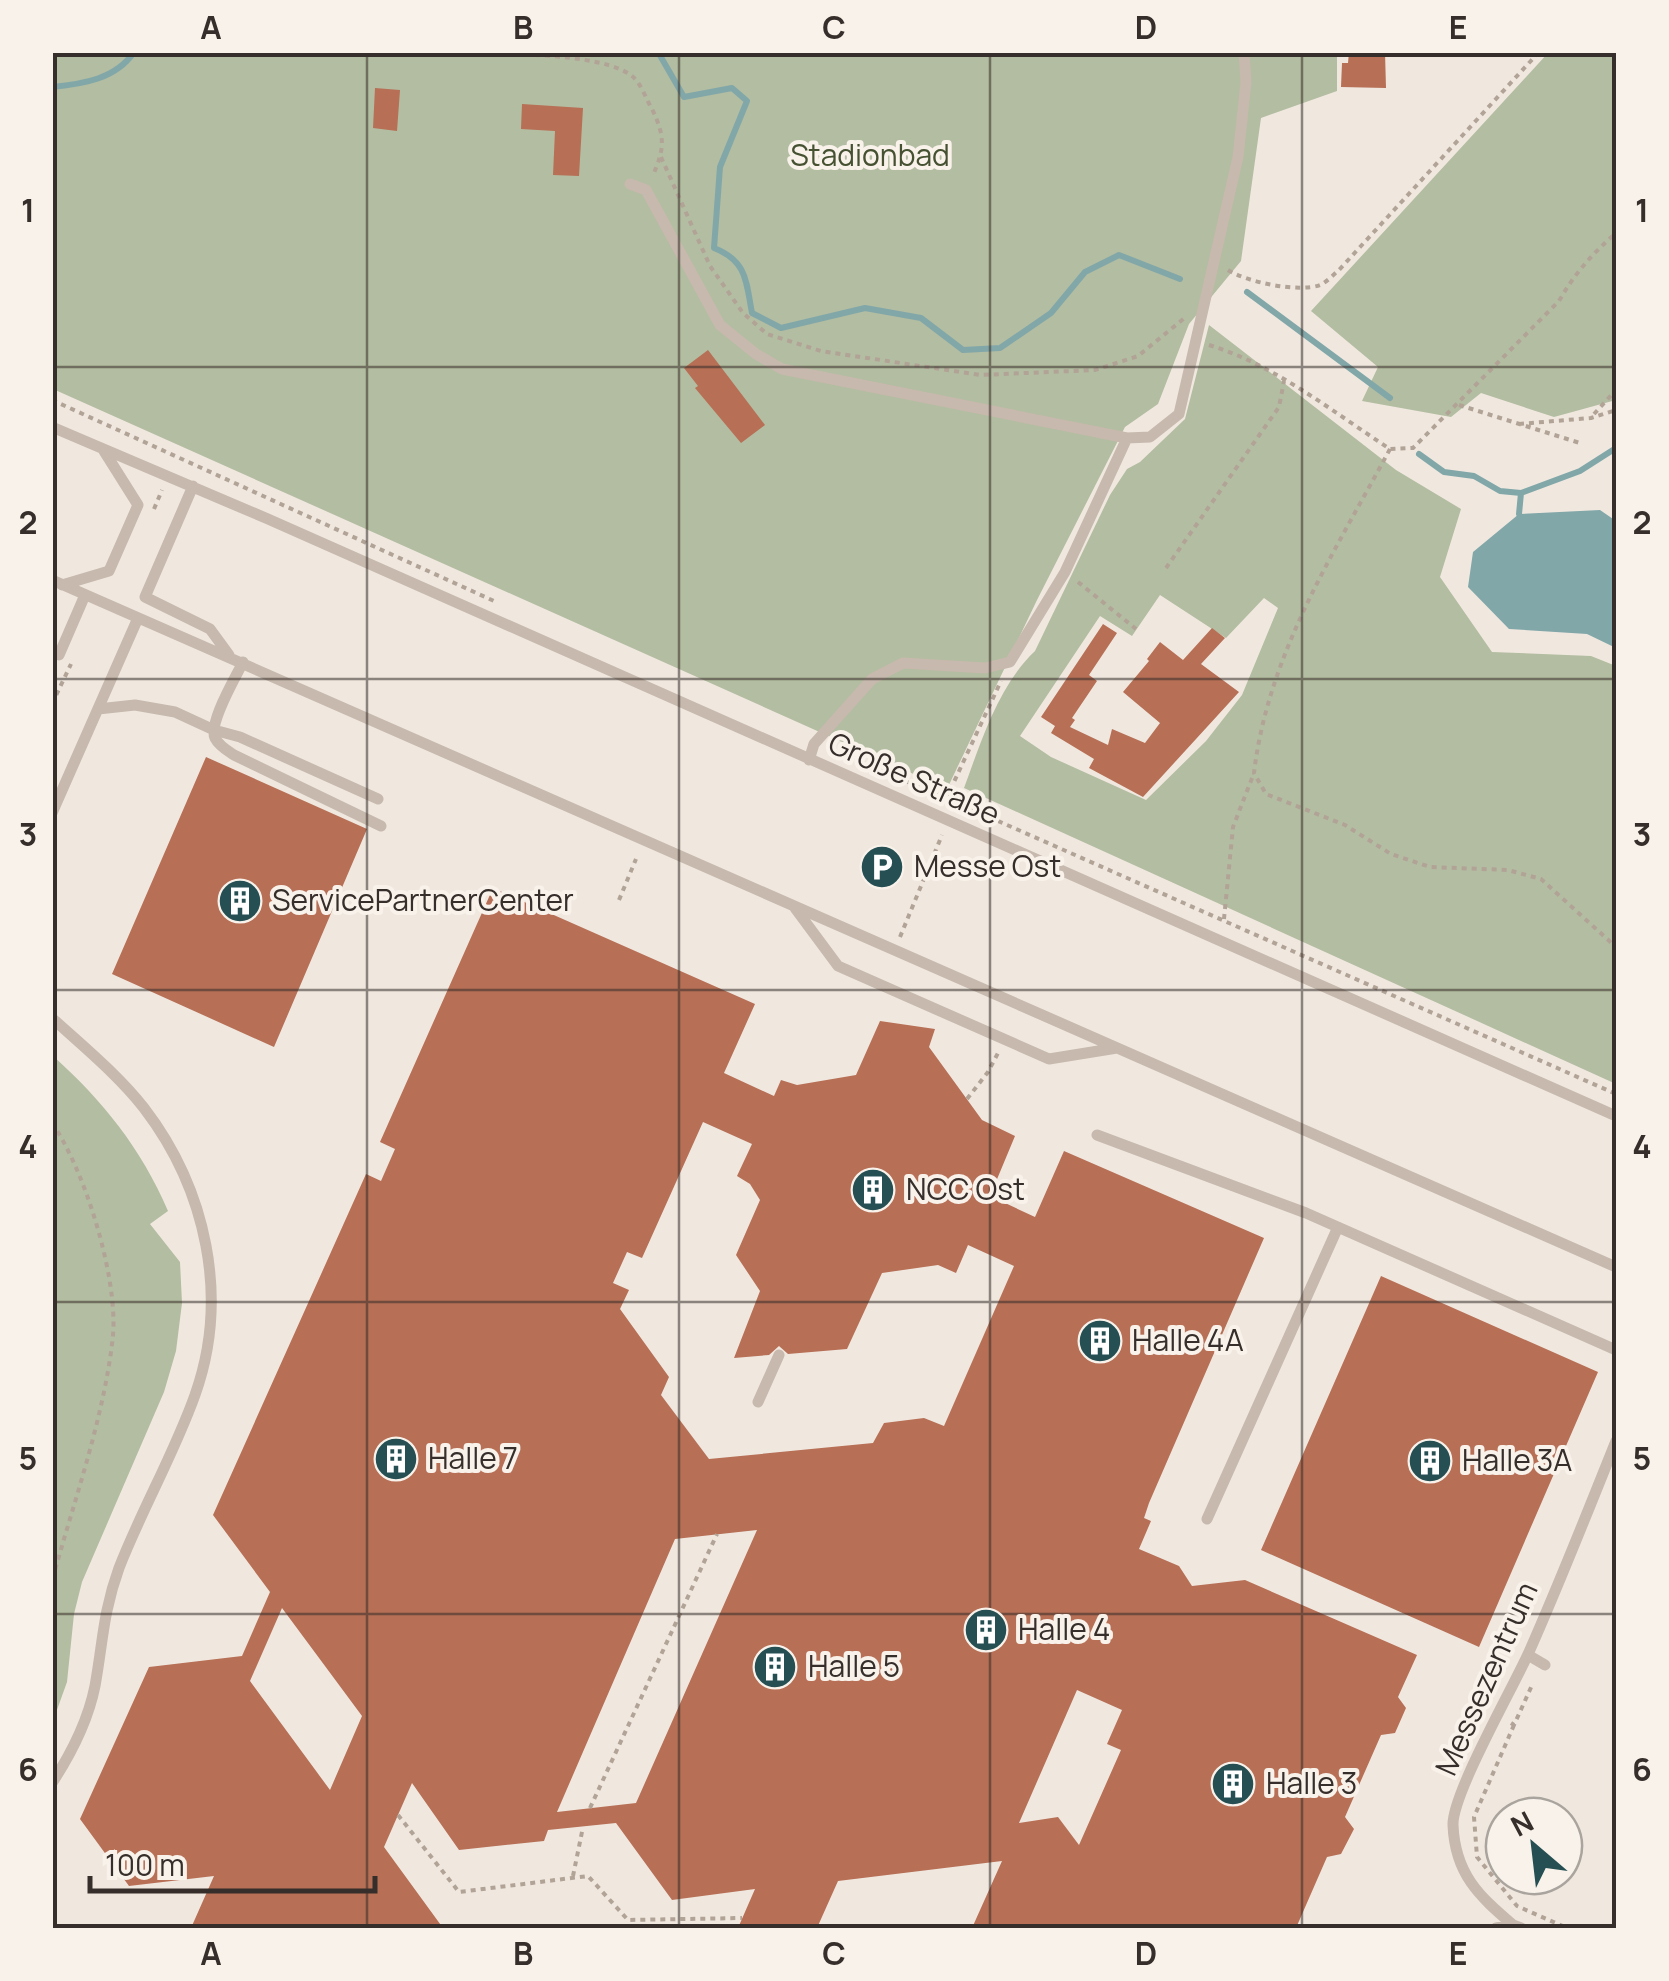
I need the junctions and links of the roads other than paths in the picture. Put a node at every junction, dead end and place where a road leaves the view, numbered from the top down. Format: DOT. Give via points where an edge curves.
graph roads {
  1 [pos="1244,52"];
  2 [pos="630,184"];
  3 [pos="52,427"];
  4 [pos="1126,438"];
  5 [pos="104,450"];
  6 [pos="193,486"];
  7 [pos="57,583"];
  8 [pos="86,595"];
  9 [pos="138,618"];
  10 [pos="52,652"];
  11 [pos="230,656"];
  12 [pos="243,662"];
  13 [pos="98,708"];
  14 [pos="214,730"];
  15 [pos="809,760"];
  16 [pos="378,799"];
  17 [pos="52,813"];
  18 [pos="381,826"];
  19 [pos="793,904"];
  20 [pos="52,1018"];
  21 [pos="1119,1048"];
  22 [pos="1616,1116"];
  23 [pos="1097,1135"];
  24 [pos="1338,1228"];
  25 [pos="1616,1267"];
  26 [pos="1616,1350"];
  27 [pos="779,1354"];
  28 [pos="758,1402"];
  29 [pos="1616,1441"];
  30 [pos="1208,1518"];
  31 [pos="1528,1655"];
  32 [pos="1545,1665"];
  33 [pos="52,1783"];
  34 [pos="1517,1927"];
  35 [pos="1496,1928"];
  1 -- 4 [label="lane" via="1238,158 1178,414 1150,437"];
  2 -- 4 [label="lane" via="646,190 720,325 782,369"];
  3 -- 5 [label="lane, Große Straße"];
  4 -- 15 [label="lane" via="1064,572 1010,662 985,668 903,663 872,679 814,744"];
  5 -- 6 [label="lane, Große Straße"];
  5 -- 7 [label="lane" via="138,505 110,572"];
  6 -- 11 [label="lane" via="144,597 210,629"];
  6 -- 15 [label="lane, Große Straße"];
  7 -- 8 [label="lane"];
  8 -- 9 [label="lane"];
  8 -- 10 [label="lane" via="59,655"];
  9 -- 11 [label="lane"];
  9 -- 13 [label="lane"];
  11 -- 12 [label="lane"];
  12 -- 14 [label="lane"];
  12 -- 19 [label="lane"];
  13 -- 14 [label="lane" via="159,708"];
  13 -- 17 [label="lane"];
  14 -- 16 [label="lane"];
  14 -- 18 [label="lane" via="234,755"];
  15 -- 22 [label="lane, Große Straße"];
  19 -- 21 [label="lane"];
  19 -- 21 [label="lane" via="838,966 930,1007 1049,1059"];
  20 -- 33 [label="lane" via="129,1091 170,1145 206,1238 212,1288 197,1390 121,1564 102,1622 83,1726"];
  21 -- 25 [label="lane"];
  23 -- 24 [label="lane"];
  24 -- 26 [label="lane"];
  24 -- 30 [label="lane"];
  27 -- 28 [label="lane"];
  29 -- 31 [label="lane, Messezentrum"];
  31 -- 32 [label="lane"];
  31 -- 34 [label="lane, Messezentrum" via="1452,1822 1466,1879"];
  34 -- 35 [label="lane, Messezentrum"];
}
